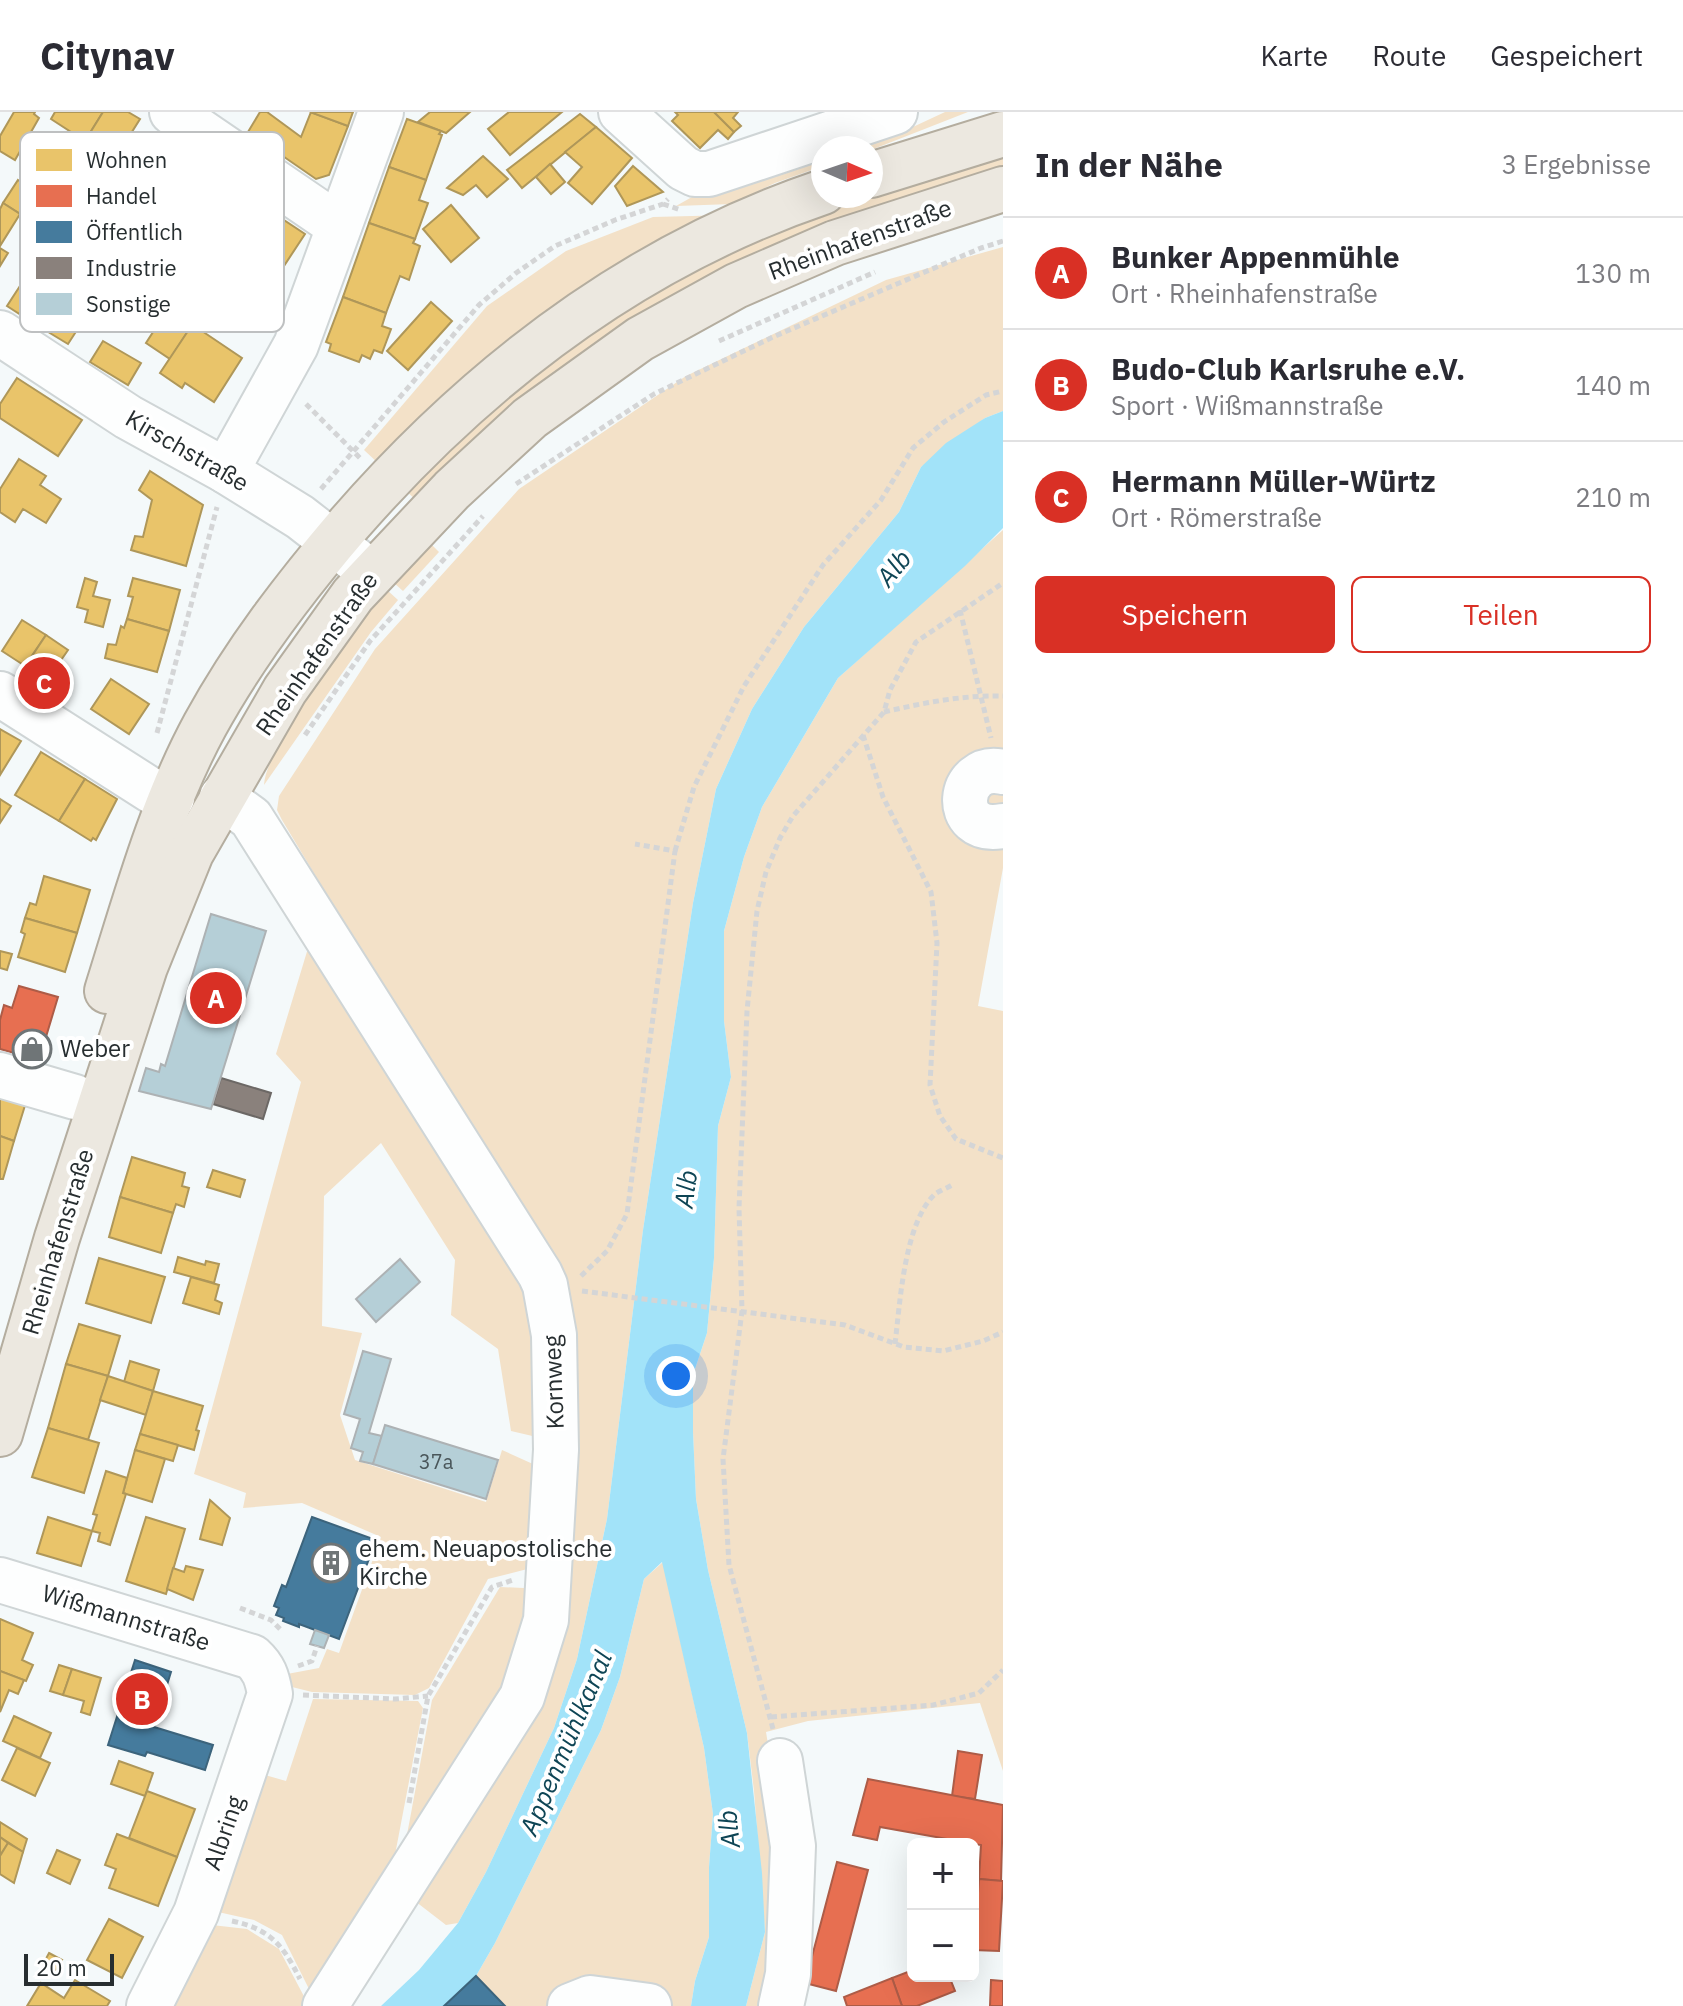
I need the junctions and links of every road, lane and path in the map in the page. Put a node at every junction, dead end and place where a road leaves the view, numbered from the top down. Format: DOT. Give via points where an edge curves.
graph roads {
  1 [pos="172,112"];
  2 [pos="381,112"];
  3 [pos="621,112"];
  4 [pos="895,112"];
  5 [pos="201,132"];
  6 [pos="1003,134"];
  7 [pos="883,171"];
  8 [pos="284,188"];
  9 [pos="1003,189"];
  10 [pos="811,197"];
  11 [pos="663,204"];
  12 [pos="339,226"];
  13 [pos="1003,241"];
  14 [pos="884,268"];
  15 [pos="0,333"];
  16 [pos="713,343"];
  17 [pos="279,378"];
  18 [pos="1003,391"];
  19 [pos="352,451"];
  20 [pos="527,469"];
  21 [pos="226,471"];
  22 [pos="487,511"];
  23 [pos="317,529"];
  24 [pos="372,573"];
  25 [pos="1003,583"];
  26 [pos="960,610"];
  27 [pos="0,694"];
  28 [pos="982,696"];
  29 [pos="1003,696"];
  30 [pos="884,712"];
  31 [pos="863,734"];
  32 [pos="301,741"];
  33 [pos="997,757"];
  34 [pos="158,792"];
  35 [pos="222,797"];
  36 [pos="1003,826"];
  37 [pos="635,844"];
  38 [pos="675,851"];
  39 [pos="0,1075"];
  40 [pos="75,1097"];
  41 [pos="1003,1158"];
  42 [pos="952,1185"];
  43 [pos="545,1285"];
  44 [pos="617,1297"];
  45 [pos="742,1311"];
  46 [pos="1003,1332"];
  47 [pos="0,1342"];
  48 [pos="895,1344"];
  49 [pos="0,1434"];
  50 [pos="516,1579"];
  51 [pos="0,1580"];
  52 [pos="1003,1670"];
  53 [pos="261,1675"];
  54 [pos="428,1696"];
  55 [pos="771,1717"];
  56 [pos="780,1761"];
  57 [pos="407,1813"];
  58 [pos="196,1913"];
  59 [pos="314,1996"];
  60 [pos="149,2006"];
  61 [pos="570,2006"];
  62 [pos="649,2006"];
  63 [pos="781,2006"];
  1 -- 5 [label="street"];
  2 -- 12 [label="street"];
  3 -- 4 [label="street" via="695,174 709,174"];
  6 -- 7 [label="main road"];
  8 -- 12 [label="street"];
  9 -- 24 [label="main road, Rheinhafenstraße" via="835,243 736,286 640,339 530,418"];
  10 -- 23 [label="main road, Rheinhafenstraße" via="708,239 543,339 498,374 395,472"];
  11 -- 19 [label="path" via="555,246 516,273 479,305"];
  12 -- 17 [label="street"];
  13 -- 20 [label="path" via="773,337 654,394 505,492"];
  14 -- 16 [label="path"];
  15 -- 21 [label="street, Kirschstraße" via="128,417"];
  17 -- 19 [label="path"];
  17 -- 21 [label="street"];
  18 -- 38 [label="path" via="986,395 913,448 881,500 823,565 744,686 694,787"];
  19 -- 23 [label="path"];
  21 -- 23 [label="street, Kirschstraße"];
  21 -- 34 [label="path"];
  22 -- 32 [label="path" via="370,641"];
  23 -- 24 [label="street, Kirschstraße"];
  23 -- 34 [label="main road, Rheinhafenstraße" via="289,594"];
  24 -- 35 [label="main road, Rheinhafenstraße" via="285,690"];
  25 -- 26 [label="path"];
  26 -- 28 [label="path"];
  26 -- 30 [label="path" via="916,642"];
  27 -- 34 [label="street"];
  28 -- 29 [label="path"];
  28 -- 30 [label="path" via="932,700"];
  28 -- 33 [label="path"];
  30 -- 31 [label="path"];
  31 -- 41 [label="path" via="883,797 931,892 937,943 930,1085 940,1116 956,1139"];
  31 -- 45 [label="path" via="793,816 766,872 757,911 739,1208"];
  33 -- 36 [label="street" via="975,777 965,796 975,824"];
  34 -- 40 [label="main road, Rheinhafenstraße" via="146,866"];
  35 -- 43 [label="street, Kornweg" via="251,818"];
  35 -- 49 [label="main road, Rheinhafenstraße" via="191,853 145,967"];
  37 -- 38 [label="path"];
  38 -- 43 [label="path" via="627,1214 607,1251 579,1277"];
  39 -- 40 [label="street"];
  40 -- 47 [label="main road, Rheinhafenstraße"];
  42 -- 48 [label="path" via="935,1195 909,1246"];
  43 -- 59 [label="street, Kornweg" via="554,1335 556,1450 546,1620 522,1697"];
  44 -- 45 [label="path"];
  45 -- 48 [label="path" via="845,1325"];
  45 -- 55 [label="path" via="723,1459 729,1565"];
  46 -- 48 [label="path" via="943,1351"];
  50 -- 54 [label="path" via="492,1587"];
  51 -- 53 [label="street, Wißmannstraße"];
  52 -- 55 [label="path" via="979,1693 933,1705"];
  53 -- 54 [label="path" via="395,1699"];
  53 -- 58 [label="street, Albring"];
  54 -- 57 [label="path"];
  55 -- 56 [label="path"];
  56 -- 63 [label="street" via="793,1846 788,1974"];
  58 -- 59 [label="path" via="253,1925 273,1937"];
  58 -- 60 [label="street, Albring"];
  61 -- 62 [label="street" via="590,1998"];
}
